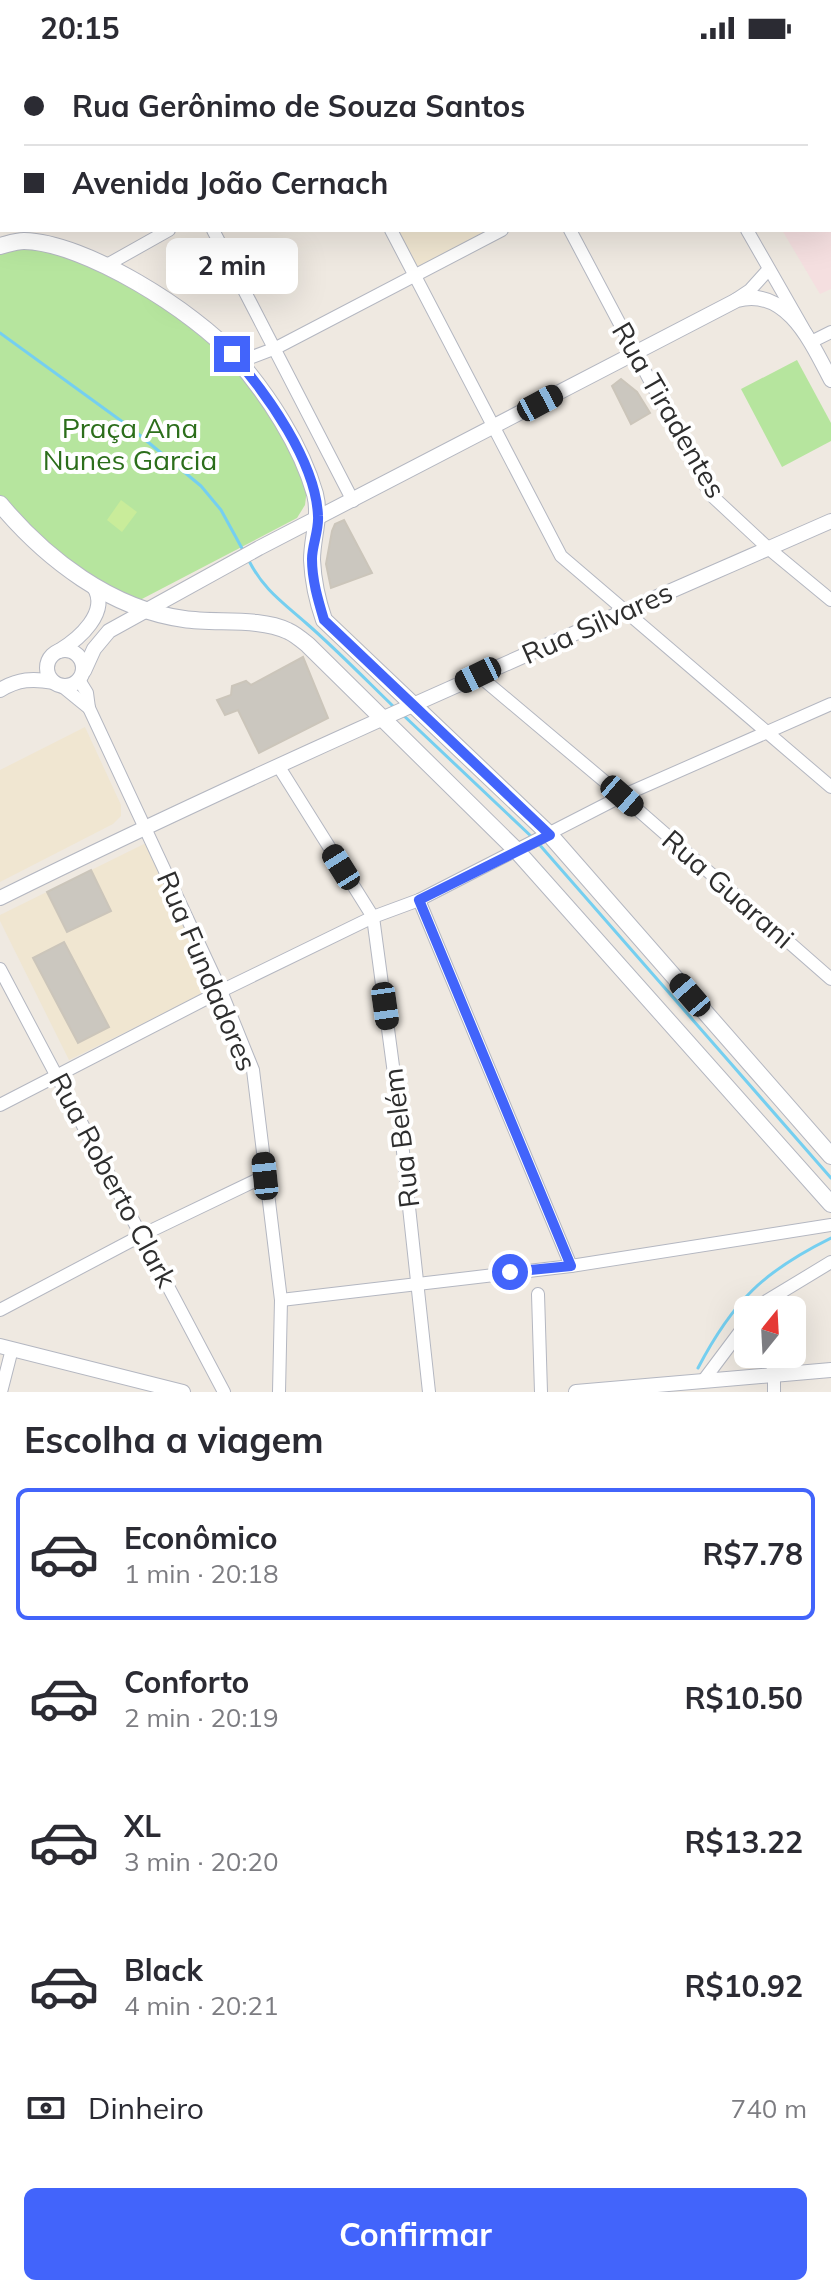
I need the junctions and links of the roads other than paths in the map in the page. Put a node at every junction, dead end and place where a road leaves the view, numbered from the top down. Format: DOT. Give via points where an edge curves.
graph roads {
  1 [pos="165,232"];
  2 [pos="214,232"];
  3 [pos="392,232"];
  4 [pos="498,232"];
  5 [pos="571,232"];
  6 [pos="748,232"];
  7 [pos="0,246"];
  8 [pos="105,266"];
  9 [pos="768,270"];
  10 [pos="414,275"];
  11 [pos="729,304"];
  12 [pos="831,332"];
  13 [pos="811,342"];
  14 [pos="276,348"];
  15 [pos="635,353"];
  16 [pos="239,362"];
  17 [pos="831,380"];
  18 [pos="492,428"];
  19 [pos="353,501"];
  20 [pos="0,504"];
  21 [pos="319,519"];
  22 [pos="831,521"];
  23 [pos="768,548"];
  24 [pos="94,587"];
  25 [pos="831,600"];
  26 [pos="148,611"];
  27 [pos="625,611"];
  28 [pos="59,651"];
  29 [pos="478,675"];
  30 [pos="82,676"];
  31 [pos="58,684"];
  32 [pos="0,690"];
  33 [pos="831,704"];
  34 [pos="89,708"];
  35 [pos="399,713"];
  36 [pos="767,731"];
  37 [pos="279,767"];
  38 [pos="831,787"];
  39 [pos="622,796"];
  40 [pos="145,826"];
  41 [pos="547,836"];
  42 [pos="523,848"];
  43 [pos="0,898"];
  44 [pos="419,900"];
  45 [pos="373,917"];
  46 [pos="0,969"];
  47 [pos="831,979"];
  48 [pos="221,991"];
  49 [pos="57,1076"];
  50 [pos="0,1105"];
  51 [pos="831,1156"];
  52 [pos="265,1176"];
  53 [pos="831,1204"];
  54 [pos="831,1225"];
  55 [pos="142,1235"];
  56 [pos="831,1262"];
  57 [pos="571,1266"];
  58 [pos="419,1283"];
  59 [pos="538,1294"];
  60 [pos="778,1296"];
  61 [pos="281,1300"];
  62 [pos="0,1310"];
  63 [pos="0,1337"];
  64 [pos="734,1340"];
  65 [pos="6,1348"];
  66 [pos="773,1368"];
  67 [pos="831,1370"];
  68 [pos="774,1374"];
  69 [pos="703,1381"];
  70 [pos="1,1392"];
  71 [pos="183,1392"];
  72 [pos="224,1392"];
  73 [pos="279,1392"];
  74 [pos="429,1392"];
  75 [pos="541,1392"];
  76 [pos="576,1392"];
  77 [pos="774,1392"];
  1 -- 8 [label="street"];
  2 -- 14 [label="street"];
  3 -- 10 [label="street"];
  4 -- 10 [label="street"];
  5 -- 15 [label="street, Rua Tiradentes"];
  6 -- 9 [label="street"];
  7 -- 8 [label="main road" via="22,241 47,244"];
  8 -- 16 [label="main road" via="177,308"];
  9 -- 11 [label="street"];
  9 -- 13 [label="street"];
  10 -- 14 [label="street"];
  10 -- 18 [label="street"];
  11 -- 13 [label="street" via="746,298 772,301"];
  11 -- 15 [label="street"];
  12 -- 13 [label="street"];
  13 -- 17 [label="street"];
  14 -- 16 [label="street"];
  14 -- 19 [label="street"];
  15 -- 18 [label="street"];
  15 -- 23 [label="street, Rua Tiradentes" via="710,494"];
  16 -- 21 [label="main road" via="299,451"];
  18 -- 19 [label="street"];
  18 -- 27 [label="street" via="561,556"];
  19 -- 21 [label="street"];
  20 -- 24 [label="main road" via="23,532"];
  21 -- 26 [label="street"];
  21 -- 35 [label="main road" via="312,558 324,620"];
  22 -- 23 [label="street, Rua Silvares"];
  23 -- 25 [label="street, Rua Tiradentes"];
  23 -- 27 [label="street, Rua Silvares"];
  24 -- 26 [label="main road"];
  24 -- 28 [label="street" via="99,606 88,627"];
  26 -- 30 [label="street" via="109,631"];
  26 -- 35 [label="main road" via="287,630"];
  27 -- 29 [label="street, Rua Silvares"];
  27 -- 36 [label="street"];
  28 -- 30 [label="street" via="79,656"];
  28 -- 31 [label="street" via="47,665"];
  29 -- 35 [label="street, Rua Silvares"];
  29 -- 39 [label="street, Rua Guarani"];
  30 -- 31 [label="street" via="72,685"];
  30 -- 34 [label="street, Rua Fundadores"];
  31 -- 32 [label="street" via="18,681"];
  31 -- 34 [label="street, Rua Fundadores"];
  33 -- 36 [label="street"];
  34 -- 40 [label="street, Rua Fundadores"];
  35 -- 37 [label="street, Rua Silvares"];
  35 -- 41 [label="main road"];
  35 -- 42 [label="main road"];
  36 -- 38 [label="street"];
  36 -- 39 [label="street"];
  37 -- 40 [label="street, Rua Silvares"];
  37 -- 45 [label="street, Rua Belém"];
  39 -- 41 [label="street"];
  39 -- 47 [label="street, Rua Guarani"];
  40 -- 43 [label="street, Rua Silvares"];
  40 -- 48 [label="street, Rua Fundadores"];
  41 -- 42 [label="street"];
  41 -- 51 [label="main road"];
  42 -- 44 [label="street"];
  42 -- 53 [label="main road"];
  44 -- 45 [label="street"];
  44 -- 57 [label="street"];
  45 -- 48 [label="street"];
  45 -- 58 [label="street, Rua Belém"];
  46 -- 49 [label="street, Rua Roberto Clark"];
  48 -- 49 [label="street"];
  48 -- 52 [label="street, Rua Fundadores" via="253,1070"];
  49 -- 50 [label="street"];
  49 -- 55 [label="street, Rua Roberto Clark"];
  52 -- 55 [label="street"];
  52 -- 61 [label="street, Rua Fundadores"];
  54 -- 57 [label="street"];
  55 -- 62 [label="street"];
  55 -- 72 [label="street, Rua Roberto Clark"];
  56 -- 60 [label="street"];
  57 -- 58 [label="street"];
  58 -- 61 [label="street"];
  58 -- 74 [label="street, Rua Belém"];
  59 -- 75 [label="street"];
  61 -- 73 [label="street, Rua Fundadores"];
  63 -- 65 [label="street"];
  64 -- 69 [label="street"];
  65 -- 70 [label="street"];
  65 -- 71 [label="street"];
  66 -- 68 [label="street"];
  67 -- 68 [label="street"];
  68 -- 69 [label="street"];
  68 -- 77 [label="street"];
  69 -- 76 [label="street"];
}
